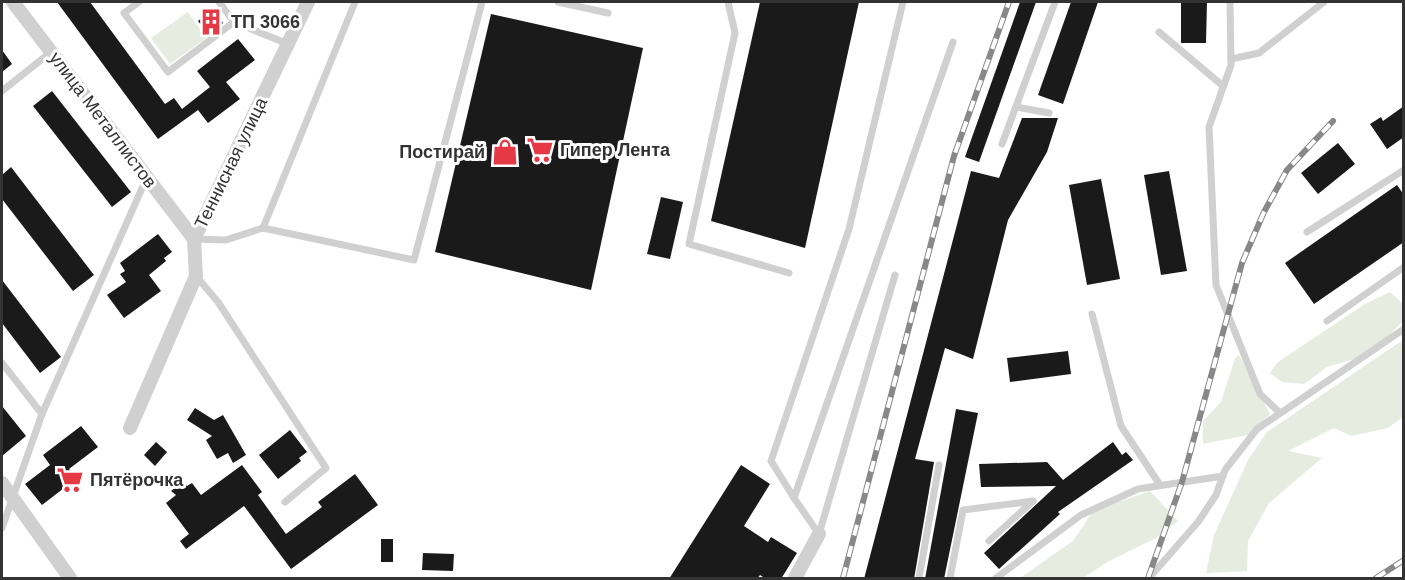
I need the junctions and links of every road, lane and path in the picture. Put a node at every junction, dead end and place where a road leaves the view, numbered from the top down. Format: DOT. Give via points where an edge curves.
graph roads {
  1 [pos="13,2"];
  2 [pos="140,2"];
  3 [pos="219,2"];
  4 [pos="308,2"];
  5 [pos="355,2"];
  6 [pos="482,2"];
  7 [pos="558,2"];
  8 [pos="728,2"];
  9 [pos="903,2"];
  10 [pos="1055,2"];
  11 [pos="1230,2"];
  12 [pos="1324,2"];
  13 [pos="608,13"];
  14 [pos="234,22"];
  15 [pos="1159,32"];
  16 [pos="953,42"];
  17 [pos="288,44"];
  18 [pos="51,52"];
  19 [pos="1231,59"];
  20 [pos="1223,86"];
  21 [pos="2,91"];
  22 [pos="1016,107"];
  23 [pos="1049,113"];
  24 [pos="1002,144"];
  25 [pos="1403,169"];
  26 [pos="147,177"];
  27 [pos="263,228"];
  28 [pos="1307,232"];
  29 [pos="194,239"];
  30 [pos="1404,267"];
  31 [pos="789,273"];
  32 [pos="895,275"];
  33 [pos="196,276"];
  34 [pos="1092,314"];
  35 [pos="1327,321"];
  36 [pos="1404,329"];
  37 [pos="2,363"];
  38 [pos="1279,412"];
  39 [pos="42,414"];
  40 [pos="130,428"];
  41 [pos="939,465"];
  42 [pos="1223,476"];
  43 [pos="2,483"];
  44 [pos="1160,485"];
  45 [pos="13,498"];
  46 [pos="794,498"];
  47 [pos="285,502"];
  48 [pos="2,528"];
  49 [pos="819,534"];
  50 [pos="989,541"];
  51 [pos="70,579"];
  52 [pos="795,579"];
  53 [pos="919,579"];
  54 [pos="950,579"];
  55 [pos="996,579"];
  56 [pos="1149,579"];
  1 -- 18 [label="street, улица Металлистов"];
  2 -- 14 [label="lane" via="124,13 168,72"];
  3 -- 14 [label="lane"];
  4 -- 17 [label="street, Теннисная улица"];
  5 -- 27 [label="lane"];
  6 -- 27 [label="lane" via="414,260"];
  7 -- 13 [label="lane"];
  8 -- 31 [label="lane" via="735,33 689,243"];
  9 -- 46 [label="lane" via="849,229 771,461"];
  10 -- 22 [label="lane"];
  11 -- 19 [label="lane"];
  12 -- 19 [label="lane" via="1259,53"];
  14 -- 17 [label="lane"];
  15 -- 20 [label="lane"];
  16 -- 46 [label="lane"];
  17 -- 29 [label="street, Теннисная улица"];
  18 -- 21 [label="lane"];
  18 -- 26 [label="street, улица Металлистов"];
  19 -- 20 [label="lane"];
  20 -- 38 [label="lane" via="1209,127 1216,285 1260,394"];
  22 -- 23 [label="lane"];
  22 -- 24 [label="lane"];
  25 -- 28 [label="lane"];
  26 -- 29 [label="street, улица Металлистов"];
  26 -- 39 [label="lane"];
  27 -- 29 [label="lane" via="226,240"];
  29 -- 33 [label="street, Теннисная улица"];
  30 -- 35 [label="lane"];
  32 -- 49 [label="lane"];
  33 -- 40 [label="street, Теннисная улица"];
  33 -- 47 [label="lane" via="218,302 326,468"];
  34 -- 44 [label="lane" via="1121,426"];
  36 -- 38 [label="lane"];
  37 -- 39 [label="lane"];
  38 -- 42 [label="lane" via="1257,429"];
  39 -- 45 [label="lane"];
  41 -- 53 [label="lane"];
  42 -- 44 [label="lane"];
  42 -- 56 [label="lane" via="1198,522"];
  43 -- 45 [label="street"];
  44 -- 55 [label="lane" via="1138,489 1081,515"];
  45 -- 48 [label="lane"];
  45 -- 51 [label="street"];
  46 -- 49 [label="lane"];
  49 -- 52 [label="street"];
  50 -- 54 [label="lane" via="1033,501 963,510"];
}
